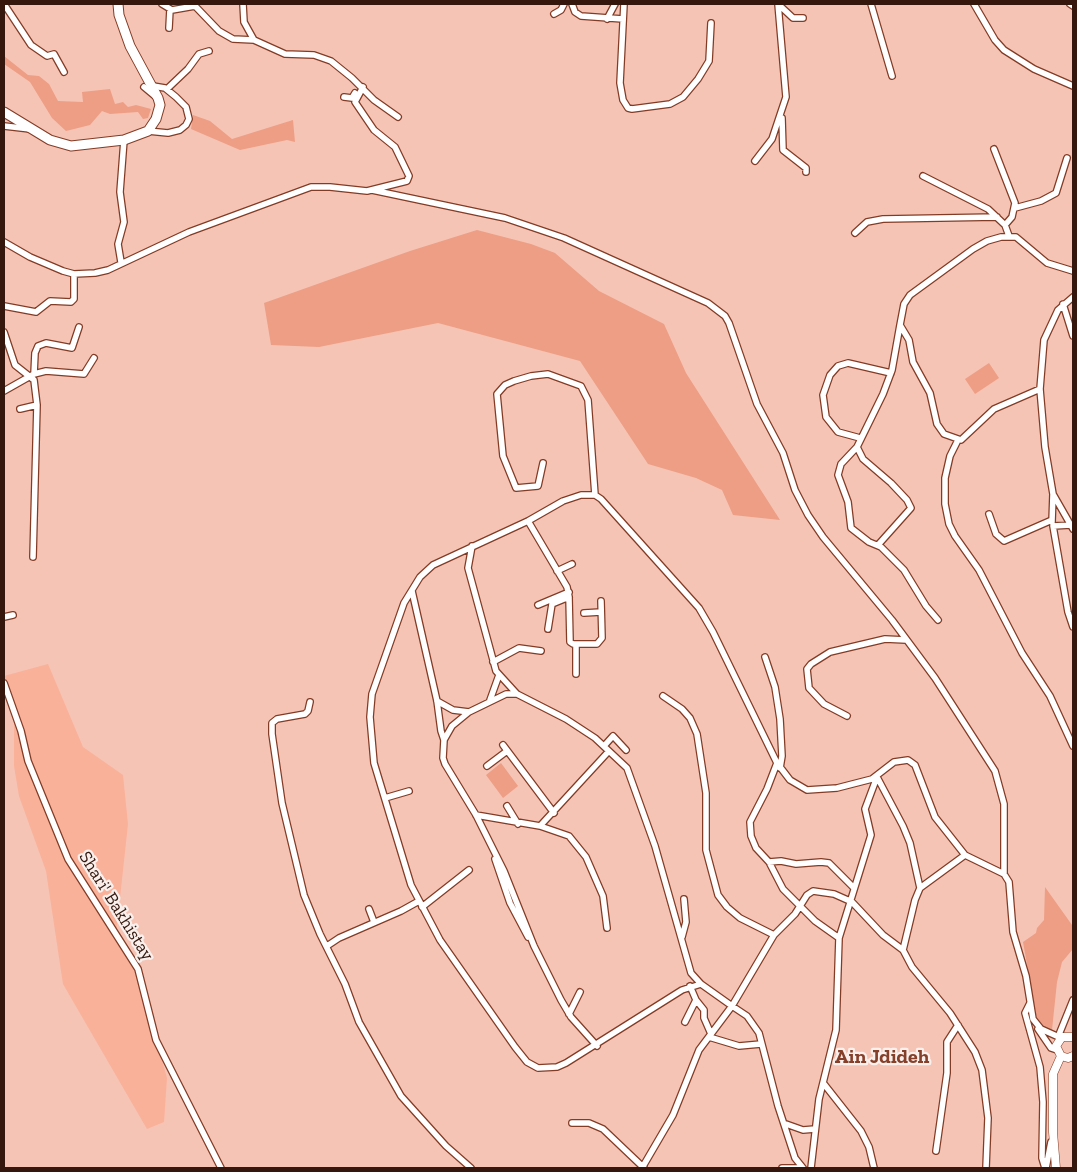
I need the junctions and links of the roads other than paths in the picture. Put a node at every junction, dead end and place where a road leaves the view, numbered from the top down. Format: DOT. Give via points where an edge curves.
graph roads {
  1 [pos="4,4"];
  2 [pos="118,4"];
  3 [pos="162,4"];
  4 [pos="243,4"];
  5 [pos="564,4"];
  6 [pos="572,4"];
  7 [pos="614,4"];
  8 [pos="624,4"];
  9 [pos="778,4"];
  10 [pos="871,4"];
  11 [pos="974,4"];
  12 [pos="1070,4"];
  13 [pos="1073,6"];
  14 [pos="170,9"];
  15 [pos="554,14"];
  16 [pos="803,18"];
  17 [pos="607,19"];
  18 [pos="623,19"];
  19 [pos="711,23"];
  20 [pos="169,28"];
  21 [pos="254,40"];
  22 [pos="209,51"];
  23 [pos="64,72"];
  24 [pos="892,76"];
  25 [pos="361,86"];
  26 [pos="1073,86"];
  27 [pos="148,87"];
  28 [pos="167,89"];
  29 [pos="344,97"];
  30 [pos="4,112"];
  31 [pos="782,114"];
  32 [pos="398,117"];
  33 [pos="4,126"];
  34 [pos="32,128"];
  35 [pos="148,131"];
  36 [pos="124,140"];
  37 [pos="994,149"];
  38 [pos="1067,158"];
  39 [pos="754,161"];
  40 [pos="806,172"];
  41 [pos="923,176"];
  42 [pos="372,190"];
  43 [pos="1015,208"];
  44 [pos="997,216"];
  45 [pos="1005,226"];
  46 [pos="855,233"];
  47 [pos="1009,236"];
  48 [pos="4,242"];
  49 [pos="121,262"];
  50 [pos="1073,271"];
  51 [pos="74,274"];
  52 [pos="1073,297"];
  53 [pos="1063,304"];
  54 [pos="4,306"];
  55 [pos="900,325"];
  56 [pos="78,327"];
  57 [pos="4,332"];
  58 [pos="1073,334"];
  59 [pos="94,358"];
  60 [pos="891,373"];
  61 [pos="32,376"];
  62 [pos="1040,389"];
  63 [pos="4,391"];
  64 [pos="38,405"];
  65 [pos="20,409"];
  66 [pos="860,438"];
  67 [pos="958,440"];
  68 [pos="857,447"];
  69 [pos="543,463"];
  70 [pos="1053,494"];
  71 [pos="596,495"];
  72 [pos="989,514"];
  73 [pos="528,521"];
  74 [pos="1052,523"];
  75 [pos="1072,527"];
  76 [pos="878,544"];
  77 [pos="472,546"];
  78 [pos="34,557"];
  79 [pos="572,564"];
  80 [pos="557,572"];
  81 [pos="412,591"];
  82 [pos="569,595"];
  83 [pos="601,601"];
  84 [pos="538,605"];
  85 [pos="601,612"];
  86 [pos="584,613"];
  87 [pos="13,615"];
  88 [pos="4,617"];
  89 [pos="938,620"];
  90 [pos="1073,627"];
  91 [pos="548,629"];
  92 [pos="906,640"];
  93 [pos="576,645"];
  94 [pos="541,651"];
  95 [pos="766,657"];
  96 [pos="493,662"];
  97 [pos="576,674"];
  98 [pos="499,675"];
  99 [pos="4,683"];
  100 [pos="517,694"];
  101 [pos="663,696"];
  102 [pos="490,700"];
  103 [pos="437,701"];
  104 [pos="310,702"];
  105 [pos="469,712"];
  106 [pos="847,716"];
  107 [pos="444,740"];
  108 [pos="604,746"];
  109 [pos="1073,746"];
  110 [pos="626,750"];
  111 [pos="609,751"];
  112 [pos="778,765"];
  113 [pos="487,766"];
  114 [pos="877,777"];
  115 [pos="409,791"];
  116 [pos="385,798"];
  117 [pos="507,806"];
  118 [pos="554,813"];
  119 [pos="476,815"];
  120 [pos="518,824"];
  121 [pos="540,826"];
  122 [pos="965,855"];
  123 [pos="769,862"];
  124 [pos="469,870"];
  125 [pos="1004,874"];
  126 [pos="854,888"];
  127 [pos="920,888"];
  128 [pos="684,899"];
  129 [pos="419,900"];
  130 [pos="850,901"];
  131 [pos="801,905"];
  132 [pos="422,907"];
  133 [pos="369,910"];
  134 [pos="374,922"];
  135 [pos="607,928"];
  136 [pos="774,935"];
  137 [pos="682,937"];
  138 [pos="838,938"];
  139 [pos="327,946"];
  140 [pos="903,950"];
  141 [pos="701,984"];
  142 [pos="690,986"];
  143 [pos="580,992"];
  144 [pos="696,1000"];
  145 [pos="1073,1000"];
  146 [pos="1030,1003"];
  147 [pos="732,1006"];
  148 [pos="569,1014"];
  149 [pos="685,1022"];
  150 [pos="958,1025"];
  151 [pos="1036,1025"];
  152 [pos="710,1036"];
  153 [pos="1073,1037"];
  154 [pos="1059,1038"];
  155 [pos="761,1044"];
  156 [pos="597,1046"];
  157 [pos="1059,1053"];
  158 [pos="1073,1057"];
  159 [pos="824,1084"];
  160 [pos="572,1123"];
  161 [pos="786,1124"];
  162 [pos="816,1130"];
  163 [pos="1053,1132"];
  164 [pos="936,1151"];
  165 [pos="221,1168"];
  166 [pos="471,1168"];
  167 [pos="643,1168"];
  168 [pos="782,1168"];
  169 [pos="799,1168"];
  170 [pos="803,1168"];
  171 [pos="811,1168"];
  172 [pos="874,1168"];
  173 [pos="986,1168"];
  174 [pos="1046,1168"];
  175 [pos="1056,1168"];
  1 -- 23 [label="street" via="31,45 47,56 54,54"];
  2 -- 27 [label="main road" via="130,46"];
  3 -- 14 [label="street"];
  4 -- 21 [label="street" via="244,22"];
  5 -- 15 [label="street"];
  6 -- 17 [label="street" via="581,16"];
  7 -- 17 [label="street"];
  8 -- 18 [label="street"];
  9 -- 16 [label="street" via="792,18"];
  9 -- 31 [label="street" via="786,87"];
  10 -- 24 [label="street"];
  11 -- 26 [label="street" via="1004,50 1034,69"];
  12 -- 13 [label="street"];
  14 -- 20 [label="street"];
  14 -- 21 [label="street" via="195,6 212,26 226,35 233,39"];
  17 -- 18 [label="street"];
  18 -- 19 [label="street" via="621,92 625,104 632,109 670,104 683,97 709,61"];
  21 -- 25 [label="street" via="285,54 314,55 330,61"];
  22 -- 28 [label="street" via="199,54"];
  25 -- 29 [label="street" via="352,98"];
  25 -- 32 [label="street"];
  25 -- 42 [label="street" via="355,102 374,130 395,147 410,179"];
  27 -- 28 [label="street"];
  27 -- 35 [label="main road" via="160,105"];
  28 -- 35 [label="street" via="186,107 188,123 175,132"];
  30 -- 34 [label="main road"];
  31 -- 39 [label="street" via="772,139"];
  31 -- 40 [label="street" via="783,150 806,168"];
  33 -- 34 [label="street" via="23,130"];
  34 -- 36 [label="main road" via="50,140 71,146"];
  35 -- 36 [label="main road"];
  36 -- 49 [label="street" via="120,192 124,222 118,244"];
  37 -- 43 [label="street"];
  38 -- 43 [label="street" via="1056,193"];
  41 -- 44 [label="street" via="977,202"];
  42 -- 49 [label="street" via="311,187 188,232"];
  42 -- 92 [label="street" via="505,218 564,238 708,303 720,312 729,323 757,404 783,453 795,490 808,515"];
  43 -- 45 [label="street"];
  44 -- 45 [label="street"];
  44 -- 46 [label="street" via="883,219 867,222"];
  45 -- 47 [label="street"];
  47 -- 50 [label="street" via="1023,242 1047,263"];
  47 -- 55 [label="street" via="986,241 910,295 904,304"];
  48 -- 51 [label="street" via="45,264"];
  49 -- 51 [label="street" via="100,272"];
  51 -- 54 [label="street" via="74,299 71,302 50,301 36,312"];
  52 -- 53 [label="street"];
  53 -- 58 [label="street"];
  53 -- 62 [label="street" via="1044,340"];
  55 -- 60 [label="street"];
  55 -- 67 [label="street" via="909,340 913,362 930,394 937,424 944,434"];
  56 -- 61 [label="street" via="72,348 46,343 38,346"];
  57 -- 61 [label="street" via="15,365"];
  59 -- 61 [label="street" via="84,374 46,371"];
  60 -- 66 [label="street"];
  60 -- 66 [label="street" via="848,363 838,366 830,375 823,395 826,417 838,432"];
  61 -- 63 [label="street"];
  61 -- 64 [label="street"];
  62 -- 67 [label="street" via="994,409"];
  62 -- 70 [label="street" via="1044,447"];
  64 -- 65 [label="street"];
  64 -- 78 [label="street"];
  66 -- 68 [label="street"];
  67 -- 109 [label="street" via="950,456 946,478 944,504 949,524 979,570 1022,653 1050,696"];
  68 -- 76 [label="street" via="841,464 838,475 848,502 851,528 869,542"];
  68 -- 76 [label="street" via="863,458 891,482 911,508"];
  69 -- 71 [label="street" via="538,486 516,488 503,456 497,394 504,385 514,381 548,374 581,386 588,400"];
  70 -- 74 [label="street"];
  70 -- 75 [label="street"];
  71 -- 73 [label="street" via="573,497"];
  71 -- 112 [label="street" via="698,608"];
  72 -- 74 [label="street" via="996,534 1004,541"];
  73 -- 77 [label="street"];
  73 -- 80 [label="street"];
  74 -- 75 [label="street"];
  74 -- 90 [label="street"];
  76 -- 89 [label="street" via="904,570"];
  77 -- 81 [label="street" via="434,565"];
  77 -- 96 [label="street" via="468,568"];
  79 -- 80 [label="street"];
  80 -- 82 [label="street"];
  81 -- 103 [label="street"];
  81 -- 116 [label="street" via="404,603 370,705 372,756"];
  82 -- 84 [label="street"];
  82 -- 91 [label="street" via="552,604"];
  82 -- 93 [label="street" via="570,642"];
  83 -- 85 [label="street"];
  85 -- 86 [label="street"];
  85 -- 93 [label="street" via="602,638 597,644"];
  87 -- 88 [label="street"];
  92 -- 106 [label="street" via="885,639 830,652 807,669 809,688 824,704"];
  92 -- 125 [label="street" via="935,678 995,771 1004,804"];
  93 -- 97 [label="street"];
  94 -- 96 [label="street" via="519,648"];
  95 -- 112 [label="street" via="780,719 782,756"];
  96 -- 98 [label="street"];
  98 -- 100 [label="street"];
  98 -- 102 [label="street"];
  99 -- 165 [label="street, Shari' Bakhistay" via="28,761 68,859 138,969 156,1040"];
  100 -- 102 [label="street"];
  100 -- 108 [label="street" via="566,719"];
  101 -- 136 [label="street" via="682,709 697,734 706,786 706,850 718,895 726,907 740,918"];
  102 -- 105 [label="street"];
  103 -- 105 [label="street" via="454,710"];
  103 -- 107 [label="street"];
  104 -- 139 [label="street" via="305,714 277,719 272,723 272,734 278,785 298,877"];
  105 -- 107 [label="street" via="452,726"];
  107 -- 119 [label="street" via="442,758"];
  108 -- 110 [label="street" via="613,736"];
  108 -- 111 [label="street"];
  111 -- 118 [label="street"];
  111 -- 137 [label="street" via="626,768 635,787"];
  112 -- 114 [label="street" via="798,786 807,790 837,788"];
  112 -- 123 [label="street" via="750,822 754,843"];
  113 -- 118 [label="street" via="505,748"];
  114 -- 122 [label="street" via="894,762 901,759 911,762 935,817"];
  114 -- 126 [label="street" via="865,809 871,835"];
  114 -- 127 [label="street" via="903,826"];
  115 -- 116 [label="street"];
  116 -- 129 [label="street"];
  117 -- 120 [label="street"];
  118 -- 121 [label="street"];
  119 -- 120 [label="street"];
  119 -- 148 [label="street" via="517,899 534,946"];
  120 -- 121 [label="street"];
  121 -- 135 [label="street" via="569,836 586,857 603,896"];
  122 -- 125 [label="street"];
  122 -- 127 [label="street"];
  123 -- 126 [label="street" via="829,863"];
  123 -- 131 [label="street" via="783,889"];
  124 -- 132 [label="street"];
  125 -- 146 [label="street" via="1009,882 1012,932 1026,976"];
  126 -- 130 [label="street"];
  127 -- 140 [label="street" via="912,907"];
  128 -- 137 [label="street" via="686,922"];
  129 -- 132 [label="street"];
  129 -- 134 [label="street"];
  130 -- 131 [label="street" via="814,891 807,894"];
  130 -- 138 [label="street"];
  130 -- 140 [label="street"];
  131 -- 136 [label="street"];
  131 -- 138 [label="street" via="815,921"];
  132 -- 156 [label="street" via="440,940 515,1047 532,1066 557,1067"];
  133 -- 134 [label="street"];
  134 -- 139 [label="street"];
  136 -- 147 [label="street"];
  137 -- 141 [label="street" via="691,972"];
  138 -- 159 [label="street" via="840,964 836,1030"];
  139 -- 166 [label="street" via="359,1022 401,1096 446,1146"];
  140 -- 150 [label="street" via="912,967"];
  141 -- 142 [label="street"];
  141 -- 147 [label="street"];
  142 -- 144 [label="street"];
  142 -- 156 [label="street"];
  143 -- 148 [label="street"];
  144 -- 149 [label="street"];
  144 -- 152 [label="street" via="704,1010"];
  145 -- 154 [label="street"];
  146 -- 151 [label="street"];
  146 -- 174 [label="street" via="1025,1013 1040,1066 1042,1158"];
  147 -- 152 [label="street"];
  147 -- 155 [label="street" via="755,1026"];
  148 -- 156 [label="street"];
  150 -- 164 [label="street" via="947,1042 947,1073"];
  150 -- 173 [label="street" via="982,1070 988,1118"];
  151 -- 154 [label="street"];
  151 -- 157 [label="street"];
  152 -- 155 [label="street" via="739,1046"];
  152 -- 167 [label="street" via="699,1050 673,1115"];
  153 -- 154 [label="street"];
  154 -- 157 [label="street"];
  155 -- 161 [label="street"];
  157 -- 158 [label="street"];
  157 -- 163 [label="street" via="1052,1074"];
  159 -- 162 [label="street" via="818,1099"];
  159 -- 172 [label="street" via="861,1131"];
  160 -- 167 [label="street" via="589,1123 603,1129"];
  161 -- 162 [label="street" via="803,1130"];
  161 -- 170 [label="street" via="795,1158"];
  162 -- 171 [label="street"];
  163 -- 174 [label="street"];
  163 -- 175 [label="street"];
  168 -- 169 [label="street"];
}
